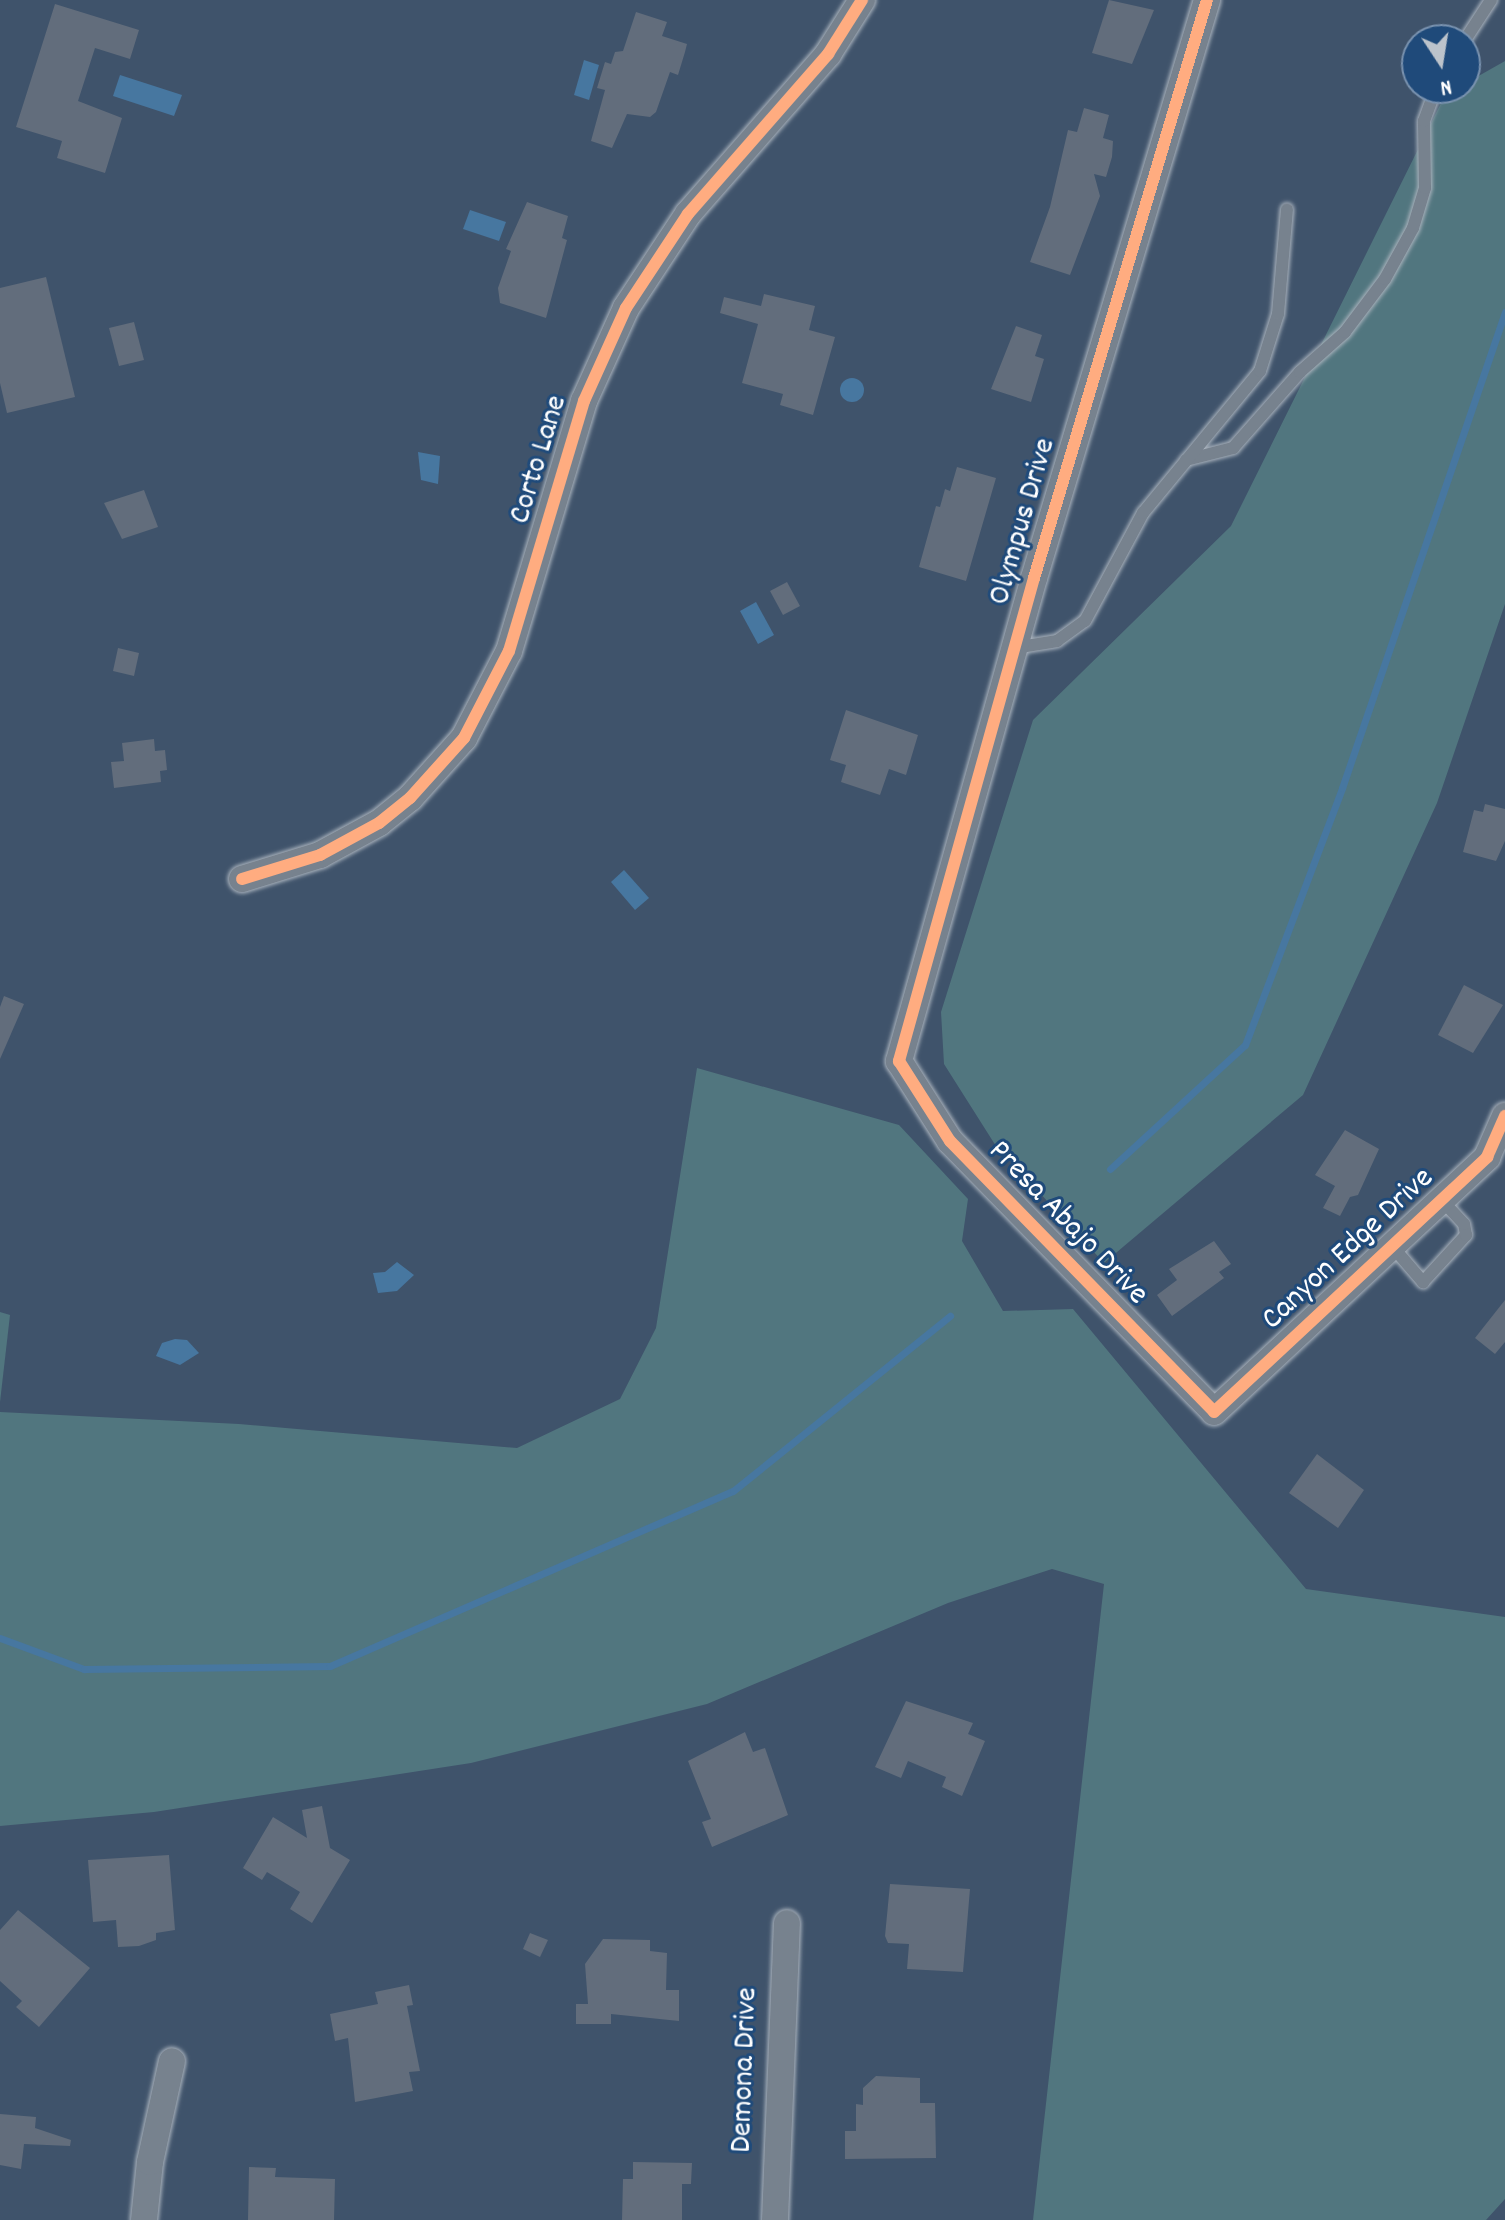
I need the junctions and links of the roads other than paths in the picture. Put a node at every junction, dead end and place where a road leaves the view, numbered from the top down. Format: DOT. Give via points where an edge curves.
graph roads {
  1 [pos="862,0"];
  2 [pos="1207,0"];
  3 [pos="1491,0"];
  4 [pos="1475,24"];
  5 [pos="1430,104"];
  6 [pos="1287,209"];
  7 [pos="1186,460"];
  8 [pos="1014,648"];
  9 [pos="242,879"];
  10 [pos="899,1061"];
  11 [pos="1505,1116"];
  12 [pos="1441,1199"];
  13 [pos="1392,1246"];
  14 [pos="1214,1412"];
  15 [pos="787,1923"];
  16 [pos="172,2061"];
  17 [pos="144,2220"];
  18 [pos="775,2220"];
  1 -- 9 [label="street, Corto Lane" via="828,54 688,214 626,308 584,401 509,651 464,738 410,798 379,823 320,855"];
  2 -- 8 [label="street, Olympus Drive"];
  3 -- 4 [label="lane"];
  5 -- 7 [label="lane" via="1424,121 1425,188 1413,228 1385,279 1345,332 1300,372 1233,448"];
  6 -- 7 [label="lane" via="1271,349 1260,371"];
  7 -- 8 [label="lane" via="1143,513 1085,621 1057,641"];
  8 -- 10 [label="street, Olympus Drive"];
  10 -- 14 [label="street, Presa Abajo Drive" via="950,1141"];
  11 -- 12 [label="street, Canyon Edge Drive" via="1487,1157"];
  12 -- 13 [label="street, Canyon Edge Drive"];
  12 -- 13 [label="lane" via="1464,1224 1466,1235 1423,1282"];
  13 -- 14 [label="street, Canyon Edge Drive"];
  15 -- 18 [label="street, Demona Drive"];
  16 -- 17 [label="street" via="150,2162"];
}
